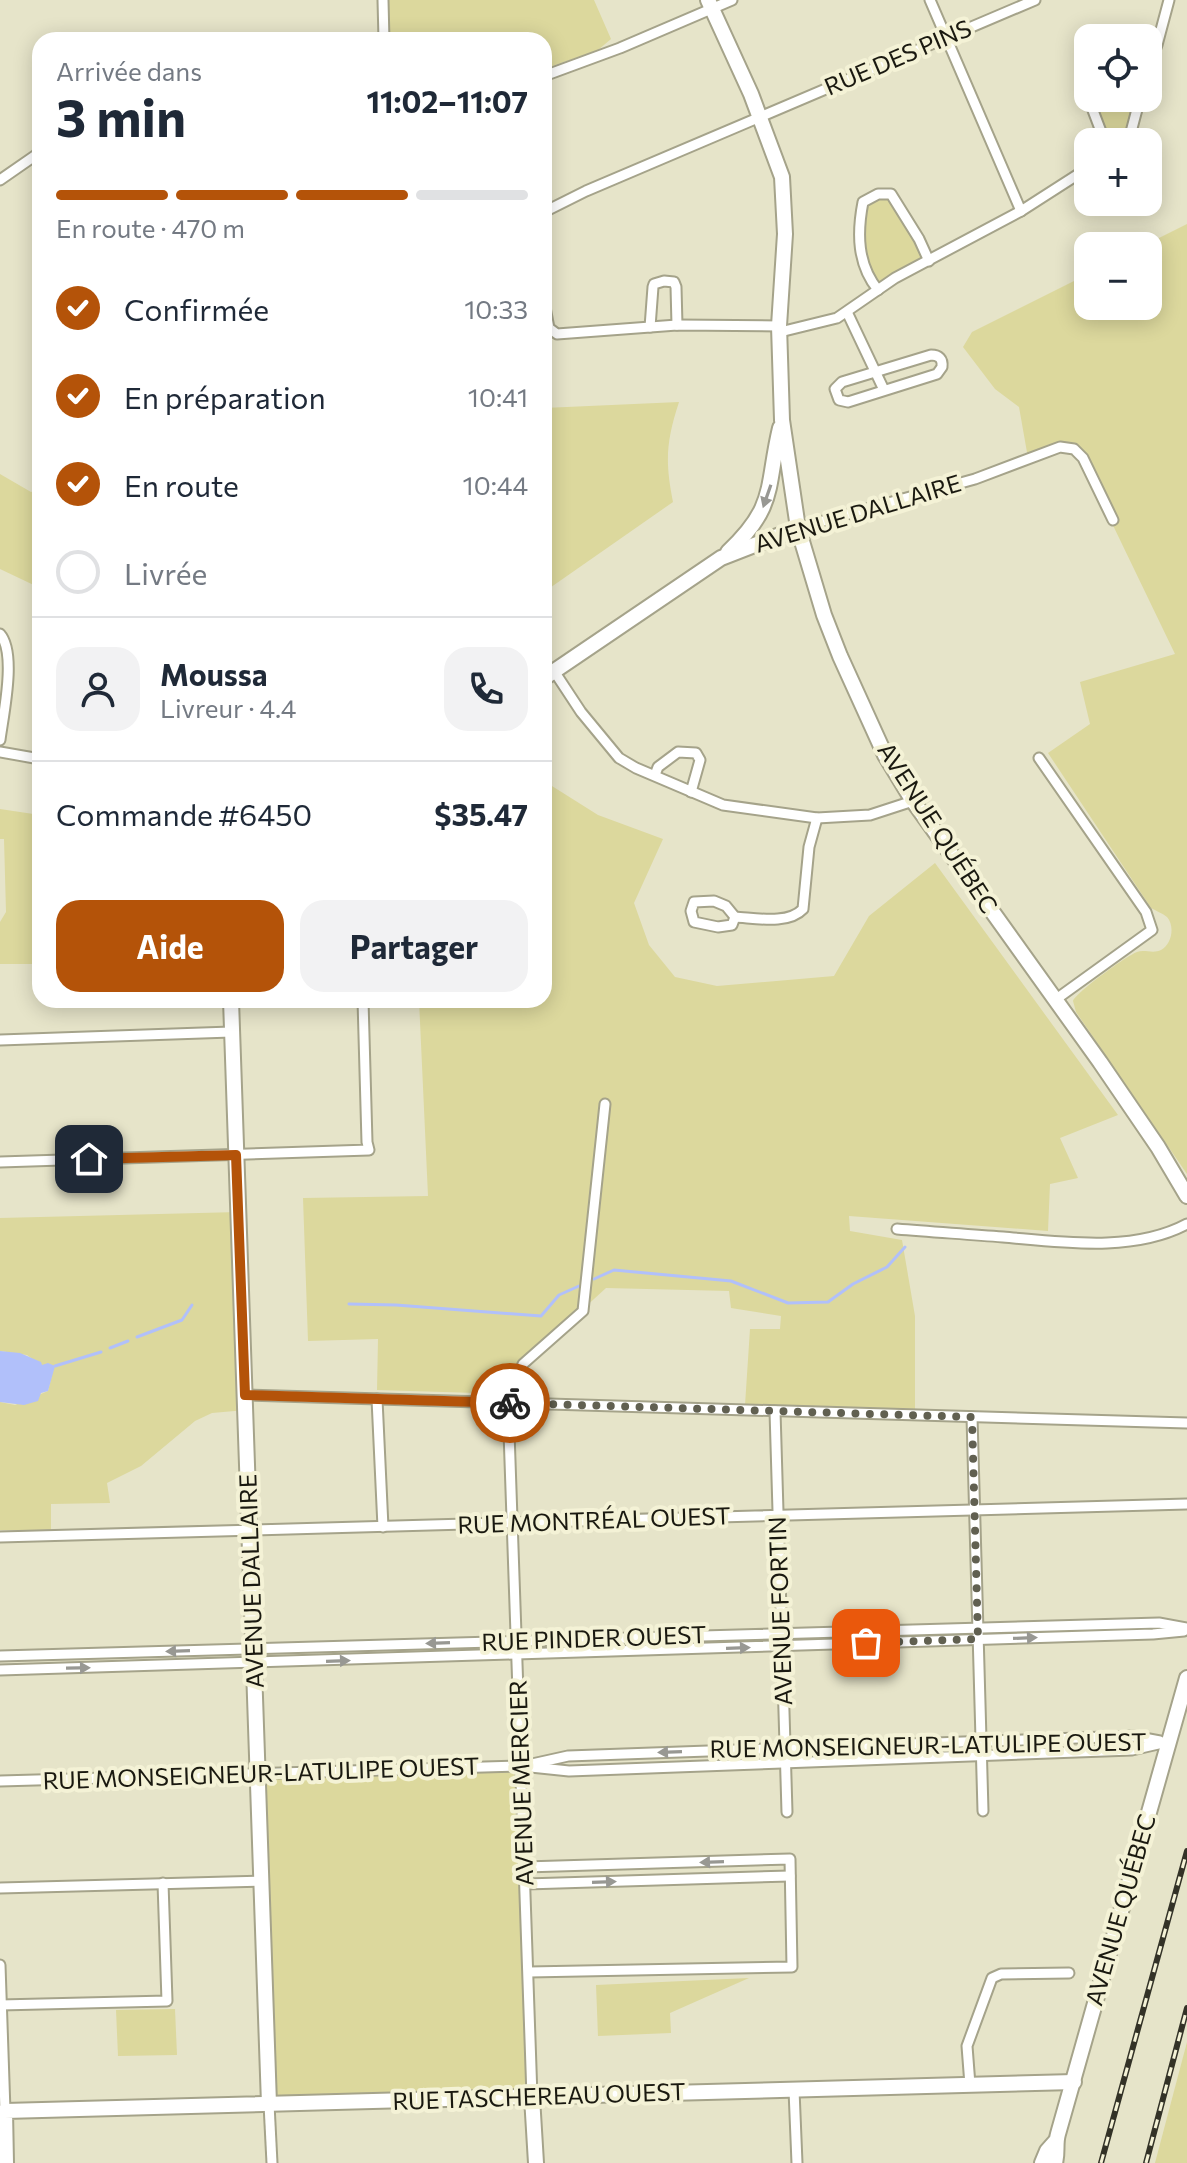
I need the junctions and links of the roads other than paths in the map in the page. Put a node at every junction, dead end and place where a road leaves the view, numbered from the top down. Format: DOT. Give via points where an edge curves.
graph roads {
  1 [pos="383,0"];
  2 [pos="732,0"];
  3 [pos="930,0"];
  4 [pos="1035,0"];
  5 [pos="1169,0"];
  6 [pos="710,4"];
  7 [pos="1162,26"];
  8 [pos="384,32"];
  9 [pos="946,38"];
  10 [pos="552,73"];
  11 [pos="760,116"];
  12 [pos="32,158"];
  13 [pos="1074,177"];
  14 [pos="0,180"];
  15 [pos="552,208"];
  16 [pos="1021,211"];
  17 [pos="929,261"];
  18 [pos="878,290"];
  19 [pos="847,312"];
  20 [pos="677,325"];
  21 [pos="650,327"];
  22 [pos="780,329"];
  23 [pos="552,330"];
  24 [pos="876,371"];
  25 [pos="884,390"];
  26 [pos="782,420"];
  27 [pos="1113,520"];
  28 [pos="798,528"];
  29 [pos="721,558"];
  30 [pos="0,634"];
  31 [pos="552,672"];
  32 [pos="552,678"];
  33 [pos="0,740"];
  34 [pos="0,752"];
  35 [pos="32,758"];
  36 [pos="1039,758"];
  37 [pos="655,775"];
  38 [pos="691,792"];
  39 [pos="913,801"];
  40 [pos="817,818"];
  41 [pos="735,917"];
  42 [pos="1055,1000"];
  43 [pos="231,1008"];
  44 [pos="363,1008"];
  45 [pos="231,1032"];
  46 [pos="0,1040"];
  47 [pos="605,1104"];
  48 [pos="236,1155"];
  49 [pos="0,1162"];
  50 [pos="1187,1196"];
  51 [pos="1187,1224"];
  52 [pos="897,1229"];
  53 [pos="245,1395"];
  54 [pos="377,1399"];
  55 [pos="508,1403"];
  56 [pos="775,1411"];
  57 [pos="972,1417"];
  58 [pos="1187,1423"];
  59 [pos="1187,1504"];
  60 [pos="975,1510"];
  61 [pos="778,1516"];
  62 [pos="512,1523"];
  63 [pos="383,1527"];
  64 [pos="250,1530"];
  65 [pos="0,1537"];
  66 [pos="1187,1630"];
  67 [pos="782,1633"];
  68 [pos="978,1633"];
  69 [pos="516,1641"];
  70 [pos="782,1646"];
  71 [pos="254,1648"];
  72 [pos="517,1655"];
  73 [pos="0,1656"];
  74 [pos="255,1664"];
  75 [pos="0,1670"];
  76 [pos="1187,1678"];
  77 [pos="982,1742"];
  78 [pos="1167,1742"];
  79 [pos="786,1748"];
  80 [pos="982,1755"];
  81 [pos="786,1762"];
  82 [pos="521,1766"];
  83 [pos="258,1775"];
  84 [pos="0,1781"];
  85 [pos="983,1811"];
  86 [pos="787,1812"];
  87 [pos="525,1867"];
  88 [pos="790,1876"];
  89 [pos="262,1881"];
  90 [pos="163,1883"];
  91 [pos="526,1884"];
  92 [pos="0,1888"];
  93 [pos="0,1965"];
  94 [pos="529,1972"];
  95 [pos="1069,1973"];
  96 [pos="1,2005"];
  97 [pos="1074,2082"];
  98 [pos="970,2085"];
  99 [pos="794,2090"];
  100 [pos="532,2097"];
  101 [pos="269,2104"];
  102 [pos="2,2111"];
  103 [pos="1055,2142"];
  104 [pos="6,2163"];
  105 [pos="272,2163"];
  106 [pos="536,2163"];
  107 [pos="797,2163"];
  108 [pos="1042,2163"];
  109 [pos="1055,2163"];
  1 -- 8 [label="street"];
  2 -- 6 [label="street"];
  3 -- 9 [label="street"];
  4 -- 9 [label="street, RUE DES PINS"];
  5 -- 7 [label="street"];
  6 -- 10 [label="street" via="620,48"];
  6 -- 11 [label="street, AVENUE QUÉBEC"];
  9 -- 11 [label="street, RUE DES PINS"];
  9 -- 16 [label="street"];
  11 -- 15 [label="street, RUE DES PINS"];
  11 -- 22 [label="street, AVENUE QUÉBEC" via="782,177"];
  12 -- 14 [label="street"];
  13 -- 16 [label="street"];
  16 -- 17 [label="street"];
  17 -- 18 [label="street"];
  17 -- 18 [label="street" via="891,194 863,202 861,256"];
  18 -- 19 [label="street"];
  19 -- 22 [label="street" via="826,322"];
  19 -- 24 [label="street"];
  20 -- 21 [label="street"];
  20 -- 21 [label="street" via="676,287 664,281 653,287"];
  20 -- 22 [label="street"];
  21 -- 23 [label="street"];
  22 -- 26 [label="street, AVENUE QUÉBEC"];
  24 -- 25 [label="street"];
  24 -- 25 [label="street" via="839,383 836,395 848,402"];
  24 -- 25 [label="street" via="931,355 942,361 937,374"];
  26 -- 28 [label="street, AVENUE QUÉBEC"];
  26 -- 29 [label="street, one-way" via="765,506"];
  27 -- 28 [label="street, AVENUE DALLAIRE" via="1083,458 1068,446 975,479"];
  28 -- 29 [label="street, AVENUE DALLAIRE"];
  28 -- 39 [label="street, AVENUE QUÉBEC" via="840,656"];
  29 -- 31 [label="street, AVENUE DALLAIRE"];
  30 -- 33 [label="street" via="8,677"];
  32 -- 37 [label="street" via="608,747"];
  34 -- 35 [label="street"];
  36 -- 42 [label="street" via="1146,912 1152,930"];
  37 -- 38 [label="street"];
  37 -- 38 [label="street" via="678,752 696,753 700,760"];
  38 -- 40 [label="street" via="740,809"];
  39 -- 40 [label="street" via="870,815"];
  39 -- 42 [label="street, AVENUE QUÉBEC"];
  40 -- 41 [label="street" via="803,909 787,918"];
  41 -- 41 [label="street" via="728,927 700,924 694,922 691,906 719,901"];
  42 -- 50 [label="street, AVENUE QUÉBEC"];
  43 -- 45 [label="street, AVENUE DALLAIRE"];
  44 -- 48 [label="street" via="369,1150"];
  45 -- 46 [label="street"];
  45 -- 48 [label="street, AVENUE DALLAIRE"];
  47 -- 55 [label="street" via="583,1311 523,1364"];
  48 -- 49 [label="street"];
  48 -- 53 [label="street, AVENUE DALLAIRE"];
  51 -- 52 [label="street" via="1106,1243"];
  53 -- 54 [label="street"];
  53 -- 64 [label="street, AVENUE DALLAIRE"];
  54 -- 55 [label="street"];
  54 -- 63 [label="street"];
  55 -- 56 [label="street"];
  55 -- 62 [label="street, AVENUE MERCIER"];
  56 -- 57 [label="street"];
  56 -- 61 [label="street, AVENUE FORTIN"];
  57 -- 58 [label="street"];
  57 -- 60 [label="street"];
  59 -- 60 [label="street, RUE MONTRÉAL OUEST"];
  60 -- 61 [label="street, RUE MONTRÉAL OUEST"];
  60 -- 68 [label="street"];
  61 -- 62 [label="street, RUE MONTRÉAL OUEST"];
  61 -- 67 [label="street, AVENUE FORTIN"];
  62 -- 63 [label="street, RUE MONTRÉAL OUEST"];
  62 -- 69 [label="street, AVENUE MERCIER"];
  63 -- 64 [label="street, RUE MONTRÉAL OUEST"];
  64 -- 65 [label="street, RUE MONTRÉAL OUEST"];
  64 -- 71 [label="street, AVENUE DALLAIRE"];
  66 -- 68 [label="street, RUE PINDER OUEST"];
  67 -- 68 [label="street, RUE PINDER OUEST"];
  67 -- 69 [label="street, RUE PINDER OUEST"];
  67 -- 70 [label="street, AVENUE FORTIN"];
  68 -- 70 [label="street, RUE PINDER OUEST"];
  68 -- 77 [label="street"];
  69 -- 71 [label="street, RUE PINDER OUEST, one-way"];
  69 -- 72 [label="street, AVENUE MERCIER"];
  72 -- 70 [label="street, RUE PINDER OUEST, one-way"];
  70 -- 79 [label="street, AVENUE FORTIN"];
  71 -- 73 [label="street, RUE PINDER OUEST, one-way"];
  71 -- 74 [label="street, AVENUE DALLAIRE"];
  74 -- 72 [label="street, RUE PINDER OUEST, one-way"];
  72 -- 82 [label="street, AVENUE MERCIER"];
  75 -- 74 [label="street, RUE PINDER OUEST, one-way"];
  74 -- 83 [label="street, AVENUE DALLAIRE"];
  76 -- 78 [label="street, AVENUE QUÉBEC"];
  77 -- 78 [label="street, RUE MONSEIGNEUR-LATULIPE OUEST" via="1133,1736"];
  77 -- 79 [label="street, RUE MONSEIGNEUR-LATULIPE OUEST"];
  77 -- 80 [label="street"];
  78 -- 80 [label="street, RUE MONSEIGNEUR-LATULIPE OUEST" via="1132,1750"];
  78 -- 97 [label="street, AVENUE QUÉBEC"];
  79 -- 81 [label="street, AVENUE FORTIN"];
  79 -- 82 [label="street, RUE MONSEIGNEUR-LATULIPE OUEST, one-way" via="568,1756"];
  80 -- 81 [label="street, RUE MONSEIGNEUR-LATULIPE OUEST"];
  80 -- 85 [label="street"];
  81 -- 82 [label="street, RUE MONSEIGNEUR-LATULIPE OUEST" via="569,1771"];
  81 -- 86 [label="street, AVENUE FORTIN"];
  82 -- 83 [label="street, RUE MONSEIGNEUR-LATULIPE OUEST"];
  82 -- 87 [label="street, AVENUE MERCIER"];
  83 -- 84 [label="street, RUE MONSEIGNEUR-LATULIPE OUEST"];
  83 -- 89 [label="street, AVENUE DALLAIRE"];
  88 -- 87 [label="street, one-way" via="790,1859"];
  87 -- 91 [label="street, AVENUE MERCIER"];
  91 -- 88 [label="street, one-way"];
  88 -- 94 [label="street" via="792,1967"];
  89 -- 90 [label="street"];
  89 -- 101 [label="street, AVENUE DALLAIRE"];
  90 -- 92 [label="street"];
  90 -- 96 [label="street" via="167,2001"];
  91 -- 94 [label="street, AVENUE MERCIER"];
  93 -- 96 [label="street"];
  94 -- 100 [label="street, AVENUE MERCIER"];
  95 -- 98 [label="street" via="992,1978 967,2046"];
  96 -- 102 [label="street"];
  97 -- 98 [label="street, RUE TASCHEREAU OUEST"];
  97 -- 103 [label="street, AVENUE QUÉBEC"];
  98 -- 99 [label="street, RUE TASCHEREAU OUEST"];
  99 -- 100 [label="street, RUE TASCHEREAU OUEST"];
  99 -- 107 [label="street"];
  100 -- 101 [label="street, RUE TASCHEREAU OUEST"];
  100 -- 106 [label="street, AVENUE MERCIER"];
  101 -- 102 [label="street, RUE TASCHEREAU OUEST"];
  101 -- 105 [label="street, AVENUE DALLAIRE"];
  102 -- 104 [label="street"];
  103 -- 108 [label="street, AVENUE QUÉBEC"];
  103 -- 109 [label="street, AVENUE QUÉBEC"];
}
